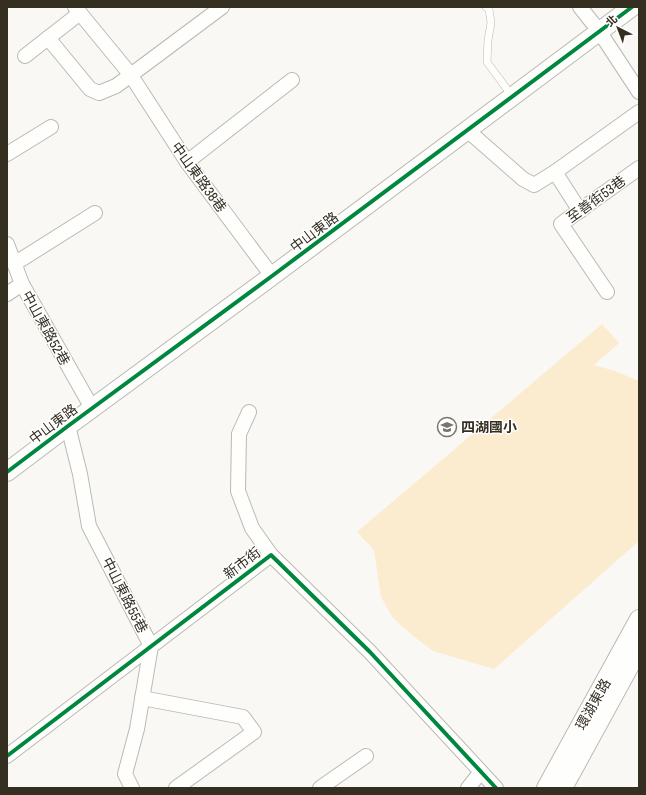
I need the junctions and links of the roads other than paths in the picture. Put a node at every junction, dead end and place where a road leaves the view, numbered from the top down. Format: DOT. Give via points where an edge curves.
graph roads {
  1 [pos="222,7"];
  2 [pos="486,7"];
  3 [pos="580,7"];
  4 [pos="632,7"];
  5 [pos="77,10"];
  6 [pos="599,31"];
  7 [pos="48,38"];
  8 [pos="25,56"];
  9 [pos="130,74"];
  10 [pos="292,80"];
  11 [pos="639,92"];
  12 [pos="512,96"];
  13 [pos="639,112"];
  14 [pos="51,127"];
  15 [pos="467,130"];
  16 [pos="7,154"];
  17 [pos="187,162"];
  18 [pos="639,168"];
  19 [pos="555,172"];
  20 [pos="580,211"];
  21 [pos="95,213"];
  22 [pos="7,244"];
  23 [pos="14,264"];
  24 [pos="272,276"];
  25 [pos="22,284"];
  26 [pos="607,292"];
  27 [pos="7,294"];
  28 [pos="92,408"];
  29 [pos="249,412"];
  30 [pos="68,426"];
  31 [pos="7,472"];
  32 [pos="270,555"];
  33 [pos="639,619"];
  34 [pos="151,646"];
  35 [pos="639,649"];
  36 [pos="142,698"];
  37 [pos="7,756"];
  38 [pos="366,756"];
  39 [pos="480,773"];
  40 [pos="132,788"];
  41 [pos="176,788"];
  42 [pos="320,788"];
  43 [pos="468,788"];
  44 [pos="496,788"];
  45 [pos="546,788"];
  46 [pos="563,788"];
  1 -- 9 [label="street"];
  2 -- 12 [label="lane" via="489,9 492,23 487,62"];
  3 -- 6 [label="street"];
  4 -- 6 [label="street, 中山東路"];
  5 -- 7 [label="street"];
  5 -- 9 [label="street, 中山東路38巷"];
  6 -- 11 [label="street"];
  6 -- 12 [label="street, 中山東路"];
  7 -- 8 [label="street"];
  7 -- 9 [label="street" via="90,89 99,93 116,86"];
  9 -- 17 [label="street, 中山東路38巷"];
  10 -- 17 [label="street"];
  12 -- 15 [label="street, 中山東路"];
  13 -- 19 [label="street"];
  14 -- 16 [label="street"];
  15 -- 19 [label="street" via="523,179 534,185"];
  15 -- 24 [label="street, 中山東路"];
  17 -- 24 [label="street, 中山東路38巷"];
  18 -- 20 [label="street, 至善街53巷"];
  19 -- 20 [label="street"];
  20 -- 26 [label="street, 至善街53巷" via="561,224"];
  21 -- 23 [label="street"];
  22 -- 23 [label="street, 中山東路52巷"];
  23 -- 25 [label="street, 中山東路52巷"];
  24 -- 28 [label="street, 中山東路"];
  25 -- 27 [label="street"];
  25 -- 28 [label="street, 中山東路52巷"];
  28 -- 30 [label="street, 中山東路"];
  29 -- 32 [label="street" via="239,434 238,491 252,528"];
  30 -- 31 [label="street, 中山東路"];
  30 -- 34 [label="street, 中山東路55巷" via="89,526"];
  32 -- 34 [label="street, 新市街"];
  32 -- 39 [label="street, 新市街" via="370,652"];
  33 -- 45 [label="street, 環湖東路"];
  34 -- 36 [label="street, 中山東路55巷"];
  34 -- 37 [label="street, 新市街"];
  35 -- 46 [label="street, 環湖東路"];
  36 -- 40 [label="street, 中山東路55巷" via="125,774"];
  36 -- 41 [label="street" via="244,717 254,732"];
  38 -- 42 [label="street"];
  39 -- 43 [label="street"];
  39 -- 44 [label="street, 新市街"];
}
